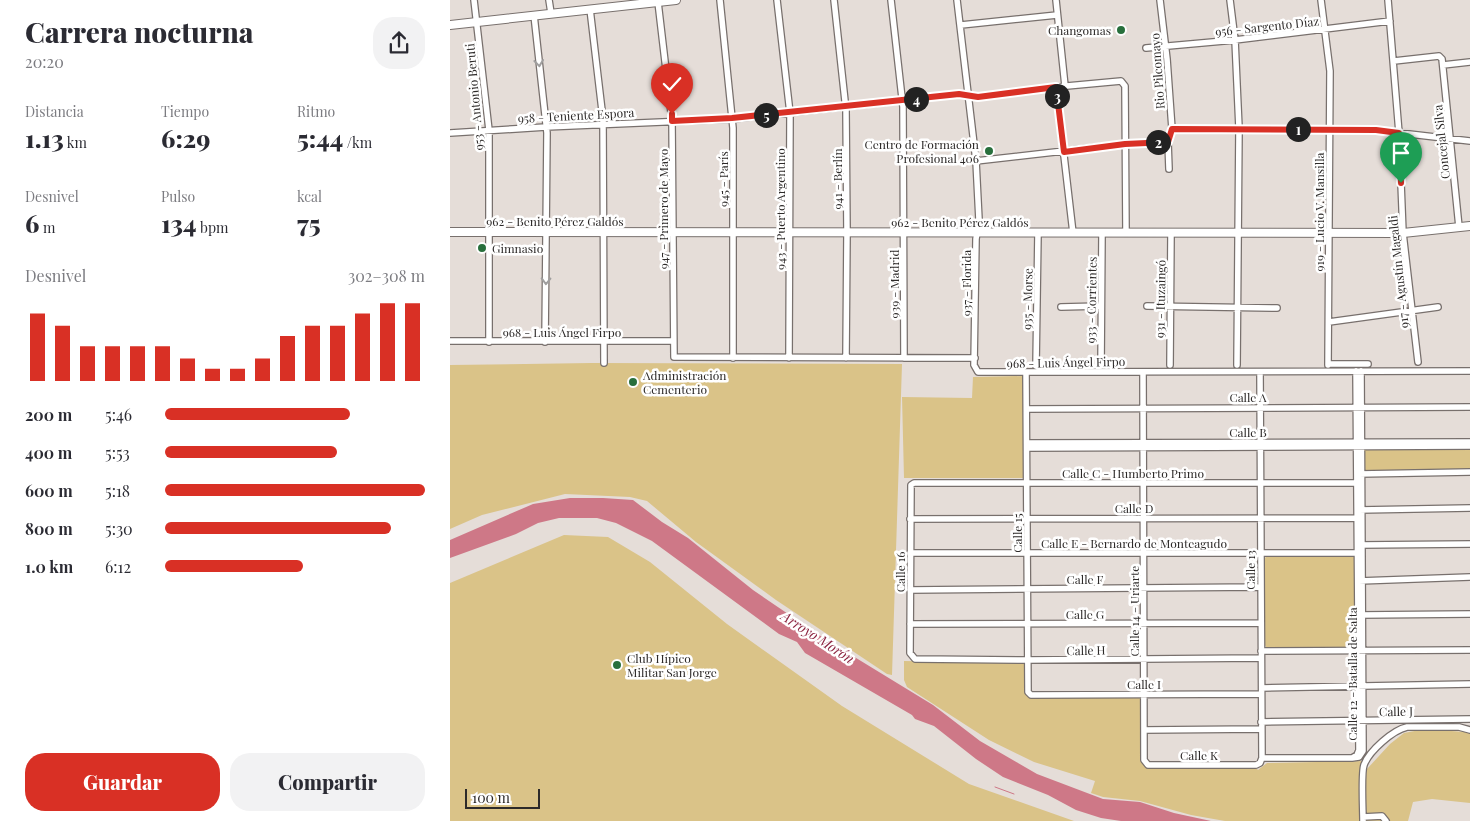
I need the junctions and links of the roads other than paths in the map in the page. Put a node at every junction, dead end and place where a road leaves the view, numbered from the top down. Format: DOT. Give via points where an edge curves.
graph roads {
  1 [pos="474,0"];
  2 [pos="549,0"];
  3 [pos="676,0"];
  4 [pos="720,0"];
  5 [pos="777,0"];
  6 [pos="834,0"];
  7 [pos="891,0"];
  8 [pos="958,0"];
  9 [pos="1056,0"];
  10 [pos="1160,0"];
  11 [pos="1230,0"];
  12 [pos="1321,0"];
  13 [pos="1388,0"];
  14 [pos="658,2"];
  15 [pos="632,3"];
  16 [pos="590,9"];
  17 [pos="551,13"];
  18 [pos="534,15"];
  19 [pos="1057,15"];
  20 [pos="477,21"];
  21 [pos="1390,21"];
  22 [pos="450,25"];
  23 [pos="961,25"];
  24 [pos="1325,29"];
  25 [pos="1235,40"];
  26 [pos="1166,47"];
  27 [pos="1146,48"];
  28 [pos="1394,61"];
  29 [pos="1470,62"];
  30 [pos="1443,65"];
  31 [pos="1066,86"];
  32 [pos="1056,87"];
  33 [pos="969,96"];
  34 [pos="902,100"];
  35 [pos="846,105"];
  36 [pos="790,113"];
  37 [pos="732,118"];
  38 [pos="672,121"];
  39 [pos="603,124"];
  40 [pos="546,126"];
  41 [pos="1239,128"];
  42 [pos="1172,129"];
  43 [pos="489,130"];
  44 [pos="1329,130"];
  45 [pos="450,133"];
  46 [pos="1399,133"];
  47 [pos="1451,139"];
  48 [pos="1470,141"];
  49 [pos="1168,142"];
  50 [pos="1125,144"];
  51 [pos="1064,152"];
  52 [pos="976,161"];
  53 [pos="1169,169"];
  54 [pos="1470,226"];
  55 [pos="1459,227"];
  56 [pos="450,232"];
  57 [pos="490,233"];
  58 [pos="546,233"];
  59 [pos="603,233"];
  60 [pos="673,233"];
  61 [pos="733,233"];
  62 [pos="790,233"];
  63 [pos="847,233"];
  64 [pos="904,233"];
  65 [pos="977,233"];
  66 [pos="1038,233"];
  67 [pos="1073,233"];
  68 [pos="1102,233"];
  69 [pos="1126,233"];
  70 [pos="1171,233"];
  71 [pos="1238,233"];
  72 [pos="1330,234"];
  73 [pos="1403,234"];
  74 [pos="1060,306"];
  75 [pos="1101,306"];
  76 [pos="1147,306"];
  77 [pos="1171,306"];
  78 [pos="1238,307"];
  79 [pos="1438,307"];
  80 [pos="1277,308"];
  81 [pos="1412,311"];
  82 [pos="1329,322"];
  83 [pos="450,341"];
  84 [pos="673,341"];
  85 [pos="490,342"];
  86 [pos="545,342"];
  87 [pos="604,342"];
  88 [pos="734,358"];
  89 [pos="789,358"];
  90 [pos="846,358"];
  91 [pos="904,358"];
  92 [pos="975,358"];
  93 [pos="1418,362"];
  94 [pos="604,363"];
  95 [pos="1237,364"];
  96 [pos="1368,364"];
  97 [pos="1170,365"];
  98 [pos="1036,366"];
  99 [pos="1101,366"];
  100 [pos="1359,371"];
  101 [pos="1470,371"];
  102 [pos="1143,372"];
  103 [pos="1260,372"];
  104 [pos="1026,373"];
  105 [pos="1260,407"];
  106 [pos="1358,407"];
  107 [pos="1470,407"];
  108 [pos="1143,408"];
  109 [pos="1027,409"];
  110 [pos="1470,442"];
  111 [pos="1260,444"];
  112 [pos="1359,444"];
  113 [pos="1143,445"];
  114 [pos="1027,446"];
  115 [pos="1470,446"];
  116 [pos="1470,472"];
  117 [pos="1359,474"];
  118 [pos="1026,483"];
  119 [pos="1143,483"];
  120 [pos="1261,483"];
  121 [pos="1357,483"];
  122 [pos="911,485"];
  123 [pos="1470,508"];
  124 [pos="1359,510"];
  125 [pos="1261,517"];
  126 [pos="1027,518"];
  127 [pos="1143,518"];
  128 [pos="1357,518"];
  129 [pos="910,519"];
  130 [pos="1470,544"];
  131 [pos="1360,545"];
  132 [pos="1358,552"];
  133 [pos="910,553"];
  134 [pos="1027,553"];
  135 [pos="1144,553"];
  136 [pos="1260,553"];
  137 [pos="1470,577"];
  138 [pos="1359,581"];
  139 [pos="1260,587"];
  140 [pos="1027,589"];
  141 [pos="1144,589"];
  142 [pos="910,590"];
  143 [pos="1470,614"];
  144 [pos="1360,615"];
  145 [pos="1260,623"];
  146 [pos="910,624"];
  147 [pos="1027,624"];
  148 [pos="1144,624"];
  149 [pos="1360,650"];
  150 [pos="1470,650"];
  151 [pos="1261,654"];
  152 [pos="913,658"];
  153 [pos="1144,659"];
  154 [pos="1027,660"];
  155 [pos="1470,684"];
  156 [pos="1360,686"];
  157 [pos="1262,691"];
  158 [pos="1028,692"];
  159 [pos="1144,694"];
  160 [pos="1470,719"];
  161 [pos="1359,721"];
  162 [pos="1261,722"];
  163 [pos="1261,729"];
  164 [pos="1144,730"];
  165 [pos="1470,730"];
  166 [pos="1262,758"];
  167 [pos="1144,760"];
  168 [pos="1363,819"];
  169 [pos="1386,821"];
  1 -- 20 [label="street, 953 - Antonio Beruti"];
  2 -- 17 [label="street"];
  3 -- 14 [label="main road"];
  4 -- 37 [label="street, 945 - París"];
  5 -- 36 [label="street, 943 - Puerto Argentino"];
  6 -- 35 [label="street, 941 - Berlín"];
  7 -- 34 [label="street, 939 - Madrid"];
  8 -- 23 [label="street, 937 - Florida"];
  9 -- 19 [label="street"];
  10 -- 26 [label="street, Rio Pilcomayo"];
  11 -- 25 [label="street"];
  12 -- 24 [label="street, 919 - Lucio V. Mansilla"];
  13 -- 21 [label="street, 917 - Agustín Magaldi"];
  14 -- 15 [label="main road"];
  14 -- 38 [label="street, 947 - Primero de Mayo"];
  15 -- 16 [label="main road"];
  16 -- 17 [label="main road"];
  16 -- 39 [label="street"];
  17 -- 18 [label="main road"];
  18 -- 20 [label="main road"];
  18 -- 40 [label="street, one-way"];
  19 -- 23 [label="street"];
  19 -- 31 [label="street"];
  20 -- 22 [label="main road"];
  20 -- 43 [label="street, 953 - Antonio Beruti"];
  21 -- 24 [label="street, 956 - Sargento Díaz"];
  21 -- 28 [label="street, 917 - Agustín Magaldi"];
  23 -- 33 [label="street, 937 - Florida"];
  24 -- 25 [label="street, 956 - Sargento Díaz"];
  24 -- 44 [label="street, 919 - Lucio V. Mansilla" via="1330,71"];
  25 -- 26 [label="street, 956 - Sargento Díaz"];
  25 -- 41 [label="street"];
  26 -- 27 [label="street, 956 - Sargento Díaz"];
  26 -- 42 [label="street, Rio Pilcomayo"];
  28 -- 30 [label="street, Concejal Silva" via="1439,56"];
  28 -- 46 [label="street, 917 - Agustín Magaldi"];
  29 -- 30 [label="street"];
  30 -- 47 [label="street, Concejal Silva"];
  31 -- 32 [label="street, 958 - Teniente Espora"];
  31 -- 50 [label="street, 958 - Teniente Espora" via="1121,81 1126,86"];
  32 -- 33 [label="street, 958 - Teniente Espora"];
  32 -- 51 [label="street"];
  33 -- 34 [label="street, 958 - Teniente Espora" via="959,94"];
  33 -- 52 [label="street, 937 - Florida"];
  34 -- 35 [label="street, 958 - Teniente Espora"];
  34 -- 64 [label="street, 939 - Madrid"];
  35 -- 36 [label="street, 958 - Teniente Espora"];
  35 -- 63 [label="street, 941 - Berlín"];
  36 -- 37 [label="street, 958 - Teniente Espora"];
  36 -- 62 [label="street, 943 - Puerto Argentino"];
  37 -- 38 [label="street, 958 - Teniente Espora"];
  37 -- 61 [label="street, 945 - París"];
  38 -- 39 [label="street, 958 - Teniente Espora"];
  38 -- 60 [label="street, 947 - Primero de Mayo"];
  39 -- 40 [label="street, 958 - Teniente Espora"];
  39 -- 59 [label="street"];
  40 -- 43 [label="street, 958 - Teniente Espora"];
  40 -- 58 [label="street"];
  41 -- 42 [label="street"];
  41 -- 44 [label="street"];
  41 -- 71 [label="street"];
  42 -- 49 [label="street, Rio Pilcomayo"];
  43 -- 45 [label="street, 958 - Teniente Espora"];
  43 -- 57 [label="street, 953 - Antonio Beruti"];
  44 -- 46 [label="street" via="1366,129"];
  44 -- 72 [label="street, 919 - Lucio V. Mansilla"];
  46 -- 47 [label="street"];
  46 -- 73 [label="street, 917 - Agustín Magaldi"];
  47 -- 48 [label="street"];
  47 -- 55 [label="street, Concejal Silva"];
  49 -- 50 [label="street"];
  49 -- 53 [label="street, Rio Pilcomayo"];
  50 -- 51 [label="street"];
  50 -- 69 [label="street"];
  51 -- 52 [label="street"];
  51 -- 67 [label="street"];
  52 -- 65 [label="street, 937 - Florida"];
  54 -- 55 [label="main road, 962 - Benito Pérez Galdós"];
  55 -- 73 [label="main road, 962 - Benito Pérez Galdós"];
  56 -- 57 [label="main road, 962 - Benito Pérez Galdós"];
  57 -- 58 [label="main road, 962 - Benito Pérez Galdós"];
  57 -- 85 [label="street, 953 - Antonio Beruti"];
  58 -- 59 [label="main road, 962 - Benito Pérez Galdós"];
  58 -- 86 [label="street, one-way"];
  59 -- 60 [label="main road, 962 - Benito Pérez Galdós"];
  59 -- 87 [label="street"];
  60 -- 61 [label="main road, 962 - Benito Pérez Galdós"];
  60 -- 84 [label="street, 947 - Primero de Mayo"];
  61 -- 62 [label="main road, 962 - Benito Pérez Galdós"];
  61 -- 88 [label="street, 945 - París"];
  62 -- 63 [label="main road, 962 - Benito Pérez Galdós"];
  62 -- 89 [label="street, 943 - Puerto Argentino"];
  63 -- 64 [label="main road, 962 - Benito Pérez Galdós"];
  63 -- 90 [label="street, 941 - Berlín"];
  64 -- 65 [label="main road, 962 - Benito Pérez Galdós"];
  64 -- 91 [label="street, 939 - Madrid"];
  65 -- 66 [label="main road, 962 - Benito Pérez Galdós"];
  65 -- 92 [label="street, 937 - Florida"];
  66 -- 67 [label="main road, 962 - Benito Pérez Galdós"];
  66 -- 98 [label="street, 935 - Morse"];
  67 -- 68 [label="main road, 962 - Benito Pérez Galdós"];
  68 -- 69 [label="main road, 962 - Benito Pérez Galdós"];
  68 -- 75 [label="street, 933 - Corrientes"];
  69 -- 70 [label="main road, 962 - Benito Pérez Galdós"];
  70 -- 71 [label="main road, 962 - Benito Pérez Galdós"];
  70 -- 77 [label="street, 931 - Ituzaingó"];
  71 -- 72 [label="main road, 962 - Benito Pérez Galdós"];
  71 -- 78 [label="street"];
  72 -- 73 [label="main road, 962 - Benito Pérez Galdós"];
  72 -- 82 [label="street, 919 - Lucio V. Mansilla"];
  73 -- 81 [label="street, 917 - Agustín Magaldi"];
  74 -- 75 [label="street"];
  75 -- 99 [label="street, 933 - Corrientes"];
  76 -- 77 [label="street"];
  77 -- 78 [label="street"];
  77 -- 97 [label="street, 931 - Ituzaingó"];
  78 -- 80 [label="street"];
  78 -- 95 [label="street"];
  79 -- 81 [label="street"];
  81 -- 82 [label="street"];
  81 -- 93 [label="street, 917 - Agustín Magaldi"];
  82 -- 96 [label="street, 919 - Lucio V. Mansilla" via="1328,364"];
  83 -- 85 [label="street, 968 - Luis Ángel Firpo"];
  84 -- 87 [label="street, 968 - Luis Ángel Firpo"];
  84 -- 88 [label="street, 947 - Primero de Mayo" via="674,357"];
  85 -- 86 [label="street, 968 - Luis Ángel Firpo"];
  86 -- 87 [label="street, 968 - Luis Ángel Firpo"];
  87 -- 94 [label="street"];
  88 -- 89 [label="street"];
  89 -- 90 [label="street"];
  90 -- 91 [label="street"];
  91 -- 92 [label="street"];
  92 -- 104 [label="street, 968 - Luis Ángel Firpo" via="975,367 982,373"];
  100 -- 101 [label="street, 968 - Luis Ángel Firpo"];
  100 -- 103 [label="street, 968 - Luis Ángel Firpo"];
  100 -- 106 [label="street, Calle 12 - Batalla de Salta"];
  102 -- 103 [label="street, 968 - Luis Ángel Firpo"];
  102 -- 104 [label="street, 968 - Luis Ángel Firpo"];
  102 -- 108 [label="street, Calle 14 - Uriarte"];
  103 -- 105 [label="street, Calle 13"];
  104 -- 109 [label="street, Calle 15"];
  105 -- 106 [label="street, Calle A"];
  105 -- 108 [label="street, Calle A"];
  105 -- 111 [label="street, Calle 13"];
  106 -- 107 [label="street, Calle A"];
  106 -- 112 [label="street, Calle 12 - Batalla de Salta"];
  108 -- 109 [label="street, Calle A"];
  108 -- 113 [label="street, Calle 14 - Uriarte"];
  109 -- 114 [label="street, Calle 15"];
  110 -- 112 [label="street, Calle B"];
  111 -- 112 [label="street, Calle B"];
  111 -- 113 [label="street, Calle B"];
  111 -- 120 [label="street, Calle 13"];
  112 -- 115 [label="street, Calle B"];
  112 -- 117 [label="street, Calle 12 - Batalla de Salta"];
  113 -- 114 [label="street, Calle B"];
  113 -- 119 [label="street, Calle 14 - Uriarte"];
  114 -- 118 [label="street, Calle 15"];
  116 -- 117 [label="street"];
  117 -- 121 [label="street, Calle 12 - Batalla de Salta"];
  117 -- 124 [label="street, Calle 12 - Batalla de Salta"];
  118 -- 119 [label="street, Calle C - Humberto Primo"];
  118 -- 122 [label="street, Calle C - Humberto Primo"];
  118 -- 126 [label="street, Calle 15"];
  119 -- 120 [label="street, Calle C - Humberto Primo"];
  119 -- 127 [label="street, Calle 14 - Uriarte"];
  120 -- 121 [label="street, Calle C - Humberto Primo"];
  120 -- 125 [label="street, Calle 13"];
  121 -- 124 [label="street, Calle 12 - Batalla de Salta"];
  122 -- 129 [label="street, Calle 16"];
  123 -- 124 [label="street"];
  124 -- 128 [label="street, Calle 12 - Batalla de Salta"];
  124 -- 131 [label="street, Calle 12 - Batalla de Salta"];
  125 -- 127 [label="street, Calle D"];
  125 -- 128 [label="street, Calle D"];
  125 -- 136 [label="street, Calle 13"];
  126 -- 127 [label="street, Calle D"];
  126 -- 129 [label="street, Calle D"];
  126 -- 134 [label="street, Calle 15"];
  127 -- 135 [label="street, Calle 14 - Uriarte"];
  128 -- 131 [label="street, Calle 12 - Batalla de Salta"];
  129 -- 133 [label="street, Calle 16"];
  130 -- 131 [label="street"];
  131 -- 132 [label="street, Calle 12 - Batalla de Salta"];
  131 -- 138 [label="street, Calle 12 - Batalla de Salta"];
  132 -- 136 [label="street, Calle E - Bernardo de Monteagudo"];
  132 -- 138 [label="street, Calle 12 - Batalla de Salta"];
  133 -- 134 [label="street, Calle E - Bernardo de Monteagudo"];
  133 -- 142 [label="street, Calle 16"];
  134 -- 135 [label="street, Calle E - Bernardo de Monteagudo"];
  134 -- 140 [label="street, Calle 15"];
  135 -- 136 [label="street, Calle E - Bernardo de Monteagudo"];
  135 -- 141 [label="street, Calle 14 - Uriarte"];
  136 -- 139 [label="street, Calle 13"];
  137 -- 138 [label="street"];
  138 -- 144 [label="street, Calle 12 - Batalla de Salta"];
  139 -- 141 [label="street, Calle F"];
  139 -- 145 [label="street, Calle 13"];
  140 -- 141 [label="street, Calle F"];
  140 -- 142 [label="street, Calle F"];
  140 -- 147 [label="street, Calle 15"];
  141 -- 148 [label="street, Calle 14 - Uriarte"];
  142 -- 146 [label="street, Calle 16"];
  143 -- 144 [label="street"];
  144 -- 149 [label="street, Calle 12 - Batalla de Salta"];
  145 -- 148 [label="street, Calle G"];
  145 -- 151 [label="street, Calle 13"];
  146 -- 147 [label="street, Calle G"];
  146 -- 152 [label="street, Calle 16" via="910,653"];
  147 -- 148 [label="street, Calle G"];
  147 -- 154 [label="street, Calle 15"];
  148 -- 153 [label="street, Calle 14 - Uriarte"];
  149 -- 150 [label="street, Calle H"];
  149 -- 151 [label="street, Calle H"];
  149 -- 156 [label="street, Calle 12 - Batalla de Salta"];
  151 -- 153 [label="street, Calle H"];
  151 -- 157 [label="street, Calle 13"];
  152 -- 154 [label="street, Calle H"];
  153 -- 154 [label="street, Calle H"];
  153 -- 159 [label="street, Calle 14 - Uriarte"];
  154 -- 158 [label="street, Calle 15"];
  155 -- 156 [label="street, Calle I"];
  156 -- 157 [label="street, Calle I"];
  156 -- 161 [label="street, Calle 12 - Batalla de Salta"];
  157 -- 159 [label="street, Calle I"];
  157 -- 162 [label="street, Calle 13"];
  158 -- 159 [label="street, Calle I" via="1031,695"];
  159 -- 164 [label="street, Calle 14 - Uriarte"];
  160 -- 161 [label="street, Calle J"];
  161 -- 162 [label="street, Calle J"];
  161 -- 166 [label="street, Calle 12 - Batalla de Salta" via="1362,753 1356,758"];
  162 -- 163 [label="street, Calle 13"];
  163 -- 164 [label="street"];
  163 -- 166 [label="street, Calle 13"];
  164 -- 167 [label="street, Calle 14 - Uriarte"];
  165 -- 168 [label="street" via="1407,727 1390,734 1363,766"];
  166 -- 167 [label="street, Calle K" via="1256,765 1148,765"];
  168 -- 169 [label="street" via="1382,816"];
}
